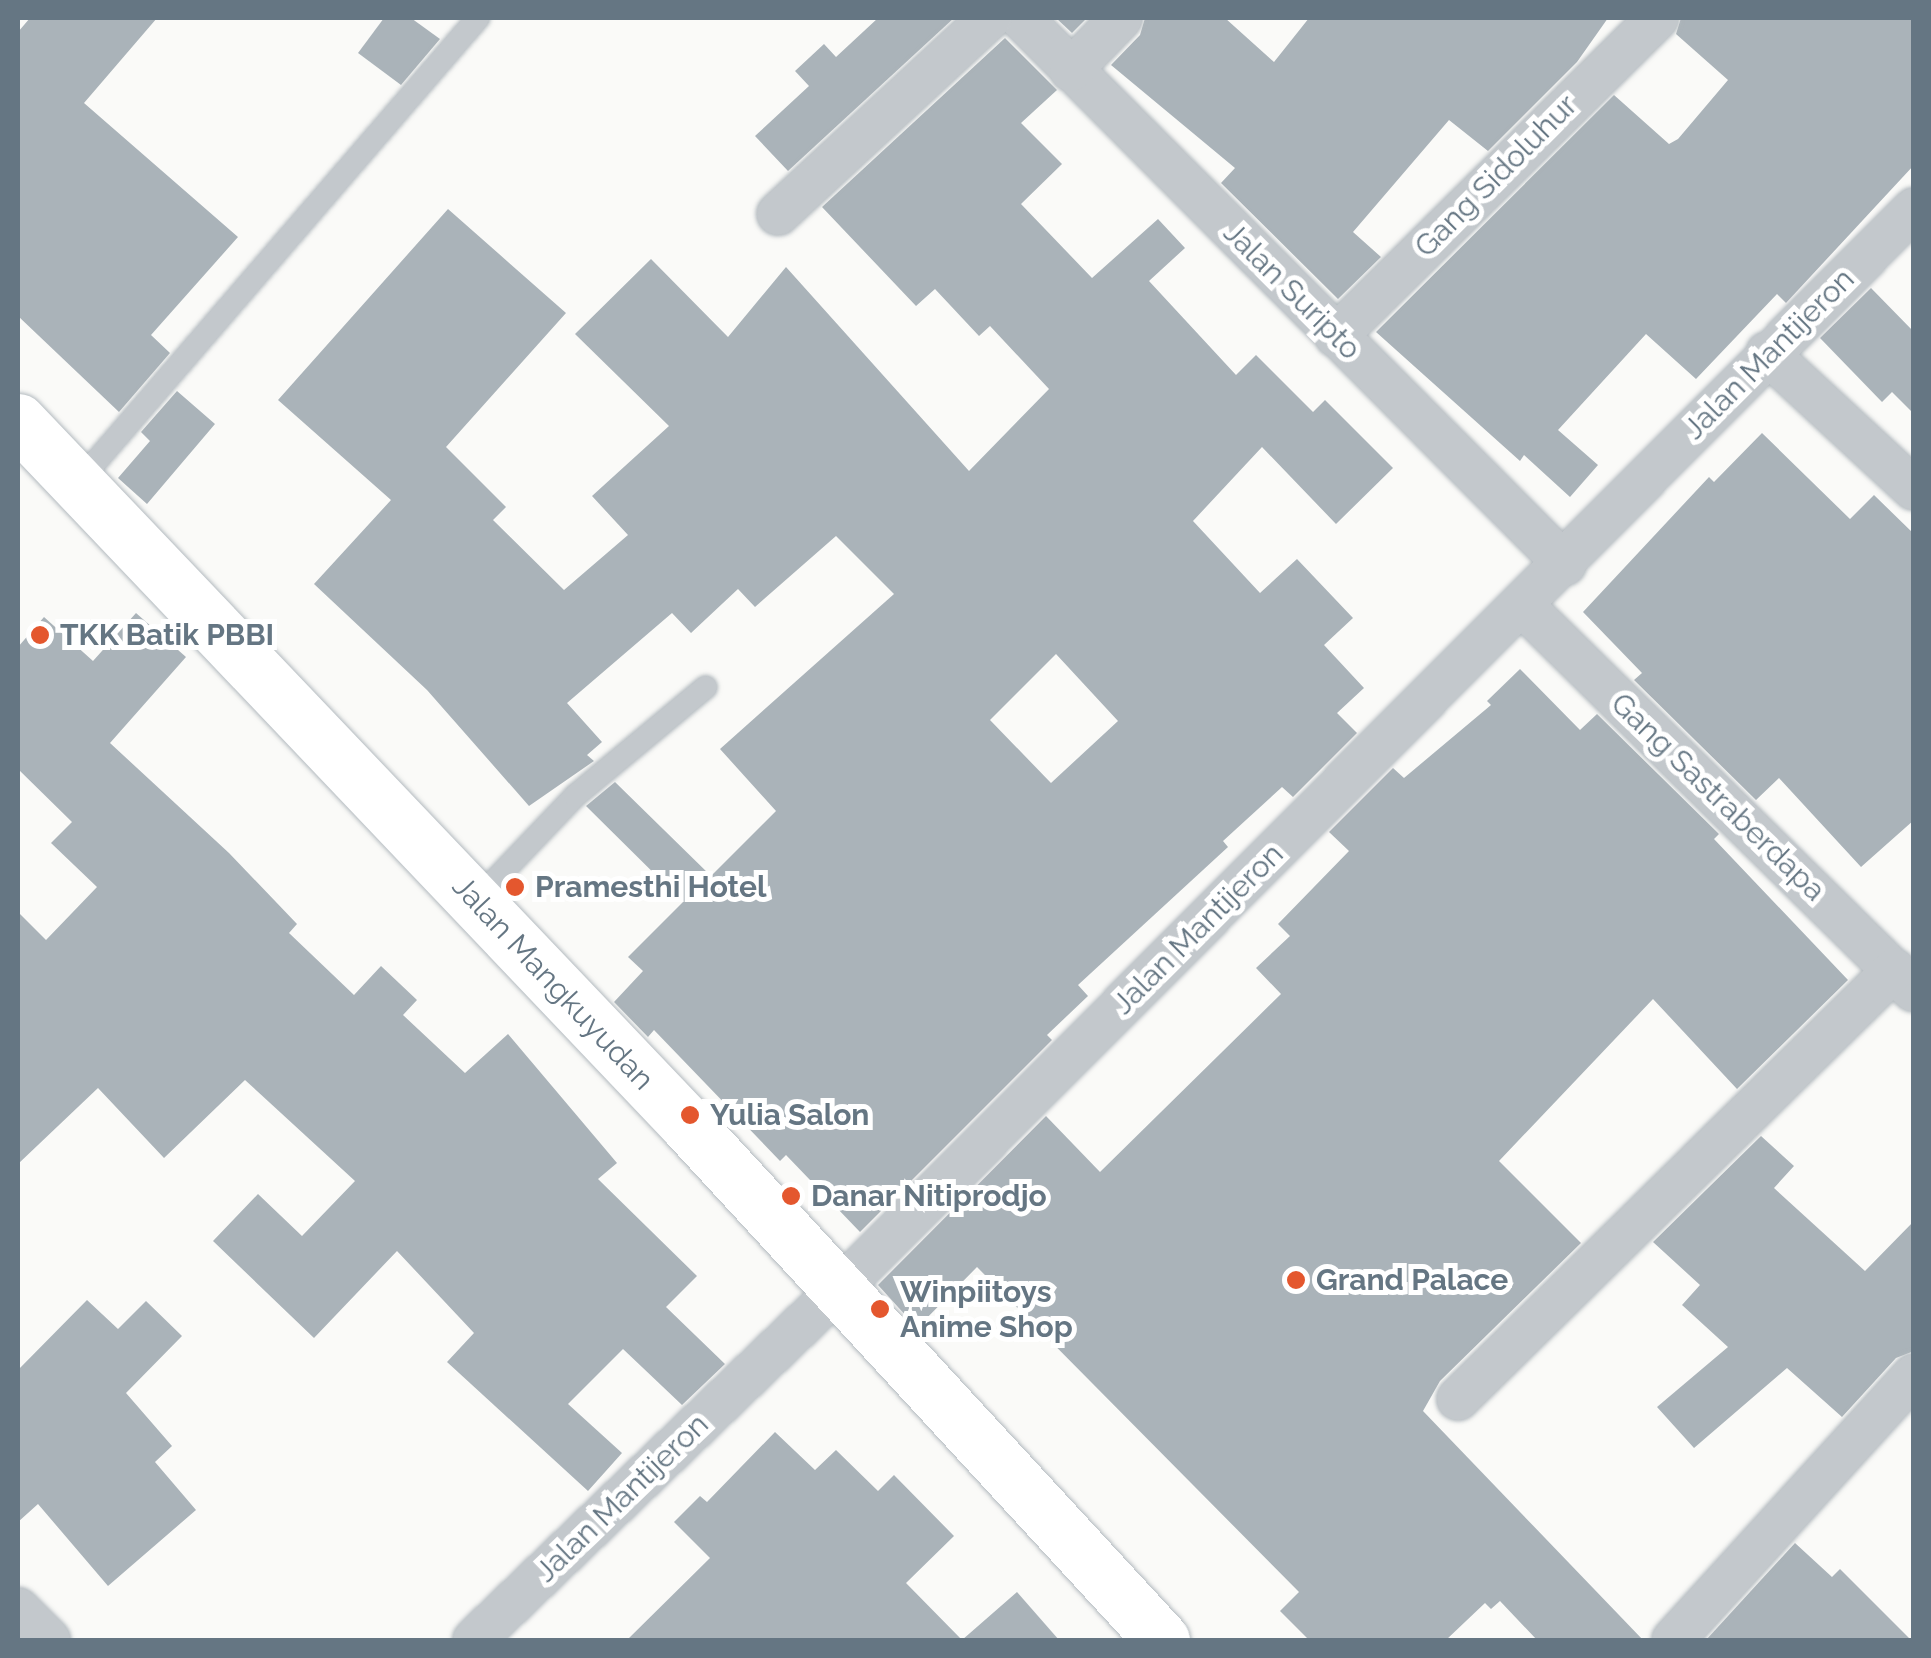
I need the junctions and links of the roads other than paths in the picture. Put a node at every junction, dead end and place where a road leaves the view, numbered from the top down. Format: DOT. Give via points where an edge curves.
graph roads {
  1 [pos="478,18"];
  2 [pos="990,18"];
  3 [pos="1021,18"];
  4 [pos="1121,18"];
  5 [pos="1658,18"];
  6 [pos="1071,70"];
  7 [pos="1914,208"];
  8 [pos="778,214"];
  9 [pos="1336,336"];
  10 [pos="1767,354"];
  11 [pos="18,421"];
  12 [pos="80,480"];
  13 [pos="1914,489"];
  14 [pos="1564,564"];
  15 [pos="1522,606"];
  16 [pos="706,687"];
  17 [pos="476,900"];
  18 [pos="1904,980"];
  19 [pos="839,1289"];
  20 [pos="1914,1375"];
  21 [pos="1458,1399"];
  22 [pos="18,1609"];
  23 [pos="49,1640"];
  24 [pos="474,1640"];
  25 [pos="1162,1640"];
  26 [pos="1674,1640"];
  1 -- 12 [label="lane"];
  2 -- 8 [label="street"];
  3 -- 6 [label="street, Jalan Suripto"];
  4 -- 6 [label="street"];
  5 -- 9 [label="street, Gang Sidoluhur"];
  6 -- 9 [label="street, Jalan Suripto"];
  7 -- 10 [label="street, Jalan Mantijeron"];
  9 -- 14 [label="street, Jalan Suripto"];
  10 -- 13 [label="street"];
  10 -- 14 [label="street, Jalan Mantijeron"];
  11 -- 12 [label="main road, Jalan Mangkuyudan"];
  12 -- 17 [label="main road, Jalan Mangkuyudan"];
  14 -- 15 [label="street, Jalan Mantijeron"];
  15 -- 18 [label="street, Gang Sastraberdapa"];
  15 -- 19 [label="street, Jalan Mantijeron"];
  16 -- 17 [label="lane" via="575,796"];
  17 -- 19 [label="main road, Jalan Mangkuyudan"];
  18 -- 21 [label="street"];
  19 -- 24 [label="street, Jalan Mantijeron"];
  19 -- 25 [label="main road, Jalan Mangkuyudan"];
  20 -- 26 [label="street"];
  22 -- 23 [label="street"];
}
